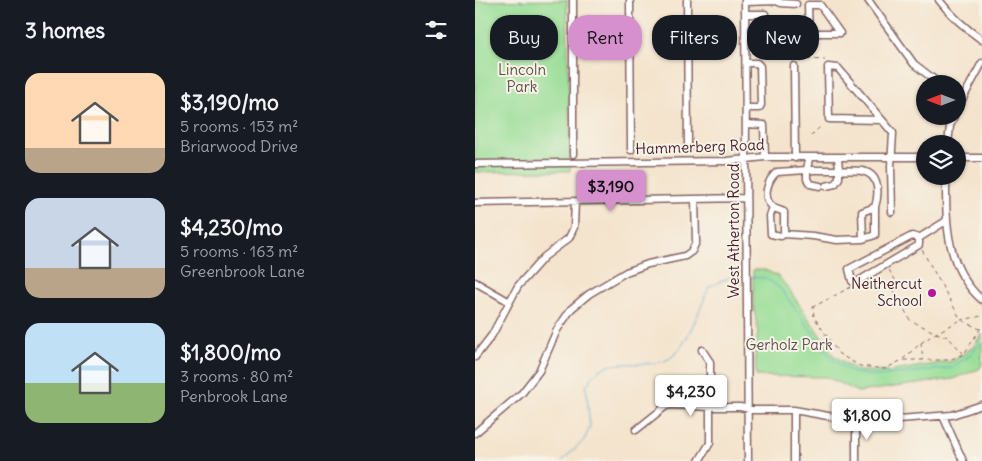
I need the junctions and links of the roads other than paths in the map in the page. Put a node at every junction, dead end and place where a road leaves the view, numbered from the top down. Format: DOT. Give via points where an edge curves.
graph roads {
  1 [pos="573,0"];
  2 [pos="630,0"];
  3 [pos="687,0"];
  4 [pos="868,0"];
  5 [pos="939,0"];
  6 [pos="745,1"];
  7 [pos="796,4"];
  8 [pos="745,14"];
  9 [pos="765,15"];
  10 [pos="809,33"];
  11 [pos="745,36"];
  12 [pos="982,40"];
  13 [pos="746,63"];
  14 [pos="982,63"];
  15 [pos="797,64"];
  16 [pos="928,75"];
  17 [pos="966,87"];
  18 [pos="746,108"];
  19 [pos="882,120"];
  20 [pos="746,124"];
  21 [pos="688,149"];
  22 [pos="631,150"];
  23 [pos="573,154"];
  24 [pos="765,157"];
  25 [pos="838,157"];
  26 [pos="891,157"];
  27 [pos="795,158"];
  28 [pos="809,158"];
  29 [pos="916,158"];
  30 [pos="966,158"];
  31 [pos="982,158"];
  32 [pos="746,159"];
  33 [pos="475,164"];
  34 [pos="807,170"];
  35 [pos="839,170"];
  36 [pos="946,185"];
  37 [pos="746,198"];
  38 [pos="695,199"];
  39 [pos="575,202"];
  40 [pos="475,203"];
  41 [pos="875,207"];
  42 [pos="773,208"];
  43 [pos="892,212"];
  44 [pos="946,221"];
  45 [pos="783,234"];
  46 [pos="919,238"];
  47 [pos="863,239"];
  48 [pos="475,282"];
  49 [pos="982,300"];
  50 [pos="508,301"];
  51 [pos="702,350"];
  52 [pos="475,357"];
  53 [pos="982,405"];
  54 [pos="710,407"];
  55 [pos="747,409"];
  56 [pos="794,410"];
  57 [pos="943,416"];
  58 [pos="856,421"];
  59 [pos="636,430"];
  60 [pos="475,434"];
  61 [pos="699,461"];
  62 [pos="748,461"];
  63 [pos="794,461"];
  64 [pos="856,461"];
  65 [pos="963,461"];
  1 -- 23 [label="street"];
  2 -- 22 [label="street"];
  3 -- 21 [label="street"];
  4 -- 16 [label="street" via="914,64"];
  5 -- 12 [label="street" via="950,15"];
  6 -- 7 [label="street"];
  6 -- 8 [label="street, West Atherton Road"];
  8 -- 9 [label="street"];
  8 -- 11 [label="street, West Atherton Road"];
  10 -- 10 [label="street" via="808,5 820,5 840,33"];
  11 -- 13 [label="street, West Atherton Road"];
  13 -- 18 [label="street, West Atherton Road"];
  13 -- 18 [label="street" via="760,66 761,104 759,108"];
  14 -- 17 [label="street"];
  15 -- 27 [label="street"];
  18 -- 20 [label="street, West Atherton Road"];
  19 -- 19 [label="street" via="838,68 828,68 829,119"];
  19 -- 26 [label="street" via="893,132"];
  20 -- 24 [label="street" via="764,125"];
  20 -- 32 [label="street, West Atherton Road"];
  24 -- 27 [label="street, Hammerberg Road"];
  24 -- 32 [label="street, Hammerberg Road"];
  25 -- 26 [label="street, Hammerberg Road"];
  25 -- 28 [label="street, Hammerberg Road"];
  25 -- 35 [label="street"];
  26 -- 29 [label="street, Hammerberg Road"];
  26 -- 43 [label="street"];
  27 -- 28 [label="street, Hammerberg Road"];
  28 -- 34 [label="street"];
  30 -- 31 [label="street"];
  32 -- 33 [label="street, Hammerberg Road"];
  32 -- 37 [label="street, West Atherton Road"];
  34 -- 35 [label="street"];
  34 -- 35 [label="street" via="810,184 823,186 835,184"];
  34 -- 42 [label="street" via="777,172 770,179 767,191"];
  35 -- 41 [label="street" via="866,172 874,179 878,188"];
  36 -- 44 [label="street"];
  37 -- 38 [label="street"];
  37 -- 55 [label="street, West Atherton Road"];
  38 -- 39 [label="street"];
  38 -- 60 [label="street" via="696,242 692,251 685,256 626,272 589,294 571,310 557,330 539,371 522,393"];
  39 -- 40 [label="street"];
  39 -- 50 [label="street" via="574,227 569,238 531,269"];
  41 -- 47 [label="street" via="875,235"];
  41 -- 47 [label="street" via="862,212"];
  42 -- 45 [label="street" via="783,212"];
  42 -- 45 [label="street" via="771,234"];
  44 -- 46 [label="street"];
  44 -- 49 [label="street" via="956,263"];
  45 -- 47 [label="street" via="837,240"];
  46 -- 46 [label="street" via="919,245 852,282 849,269 912,236"];
  48 -- 50 [label="street"];
  50 -- 52 [label="street" via="492,335"];
  51 -- 54 [label="street" via="709,362"];
  53 -- 57 [label="street"];
  54 -- 55 [label="street"];
  54 -- 59 [label="street" via="666,406"];
  54 -- 61 [label="street" via="710,444"];
  55 -- 56 [label="street"];
  55 -- 62 [label="street, West Atherton Road"];
  56 -- 58 [label="street"];
  56 -- 63 [label="street"];
  57 -- 58 [label="street"];
  57 -- 65 [label="street"];
  58 -- 64 [label="street"];
}
